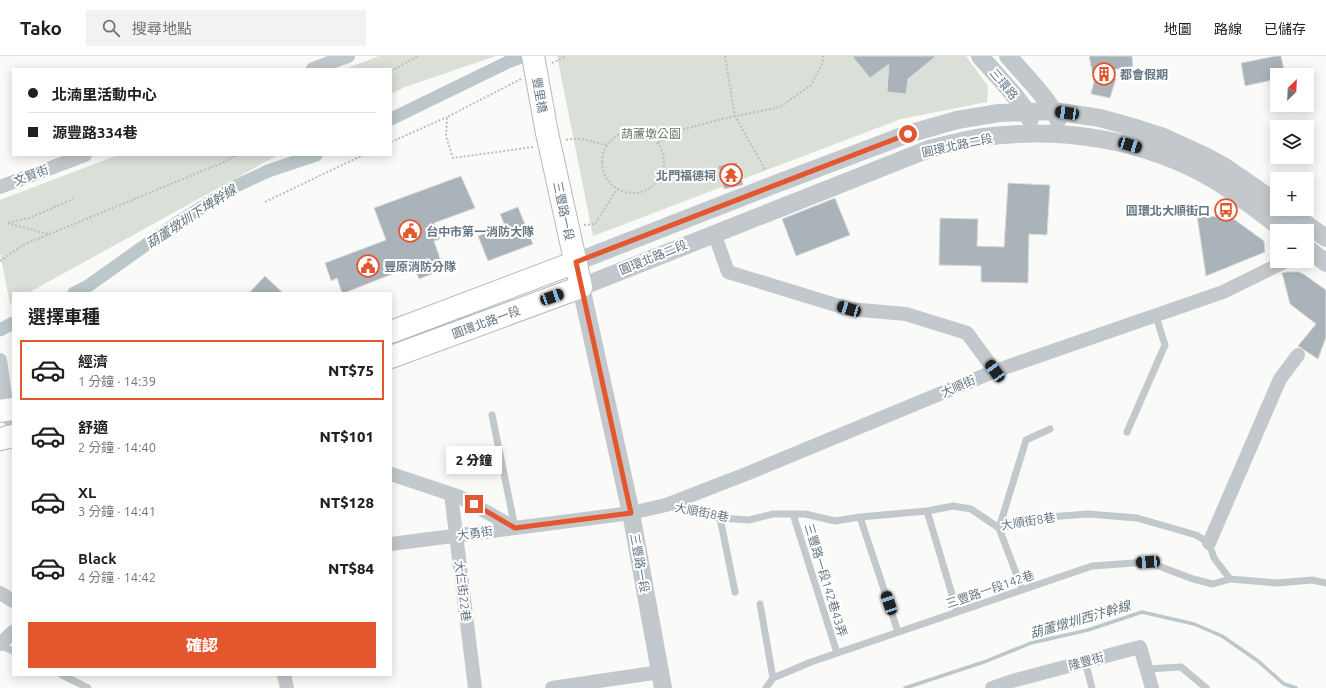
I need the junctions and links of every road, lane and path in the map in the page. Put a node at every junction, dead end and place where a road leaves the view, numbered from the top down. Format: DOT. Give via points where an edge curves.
graph roads {
  1 [pos="348,56"];
  2 [pos="418,56"];
  3 [pos="566,56"];
  4 [pos="725,56"];
  5 [pos="823,56"];
  6 [pos="980,56"];
  7 [pos="1008,56"];
  8 [pos="542,60"];
  9 [pos="316,68"];
  10 [pos="392,70"];
  11 [pos="524,78"];
  12 [pos="1054,111"];
  13 [pos="1027,112"];
  14 [pos="735,116"];
  15 [pos="447,117"];
  16 [pos="1037,134"];
  17 [pos="1065,135"];
  18 [pos="549,139"];
  19 [pos="392,142"];
  20 [pos="658,142"];
  21 [pos="606,145"];
  22 [pos="81,156"];
  23 [pos="235,156"];
  24 [pos="361,156"];
  25 [pos="773,185"];
  26 [pos="0,187"];
  27 [pos="617,189"];
  28 [pos="1270,198"];
  29 [pos="73,199"];
  30 [pos="265,202"];
  31 [pos="1295,216"];
  32 [pos="1276,224"];
  33 [pos="567,228"];
  34 [pos="714,233"];
  35 [pos="49,234"];
  36 [pos="1322,235"];
  37 [pos="1314,243"];
  38 [pos="1314,254"];
  39 [pos="0,261"];
  40 [pos="576,262"];
  41 [pos="1326,263"];
  42 [pos="1272,268"];
  43 [pos="581,286"];
  44 [pos="1156,316"];
  45 [pos="392,332"];
  46 [pos="1298,355"];
  47 [pos="392,357"];
  48 [pos="0,360"];
  49 [pos="995,371"];
  50 [pos="8,414"];
  51 [pos="492,415"];
  52 [pos="1050,429"];
  53 [pos="1127,432"];
  54 [pos="12,436"];
  55 [pos="0,439"];
  56 [pos="392,474"];
  57 [pos="451,494"];
  58 [pos="666,505"];
  59 [pos="927,511"];
  60 [pos="631,513"];
  61 [pos="793,514"];
  62 [pos="860,517"];
  63 [pos="720,518"];
  64 [pos="515,528"];
  65 [pos="999,528"];
  66 [pos="456,536"];
  67 [pos="1209,543"];
  68 [pos="392,544"];
  69 [pos="1230,579"];
  70 [pos="1326,583"];
  71 [pos="1022,589"];
  72 [pos="735,592"];
  73 [pos="0,593"];
  74 [pos="12,599"];
  75 [pos="760,604"];
  76 [pos="957,611"];
  77 [pos="898,632"];
  78 [pos="12,633"];
  79 [pos="0,644"];
  80 [pos="12,650"];
  81 [pos="837,653"];
  82 [pos="1085,662"];
  83 [pos="1147,669"];
  84 [pos="64,676"];
  85 [pos="284,676"];
  86 [pos="773,678"];
  87 [pos="662,680"];
  88 [pos="1014,684"];
  89 [pos="85,687"];
  90 [pos="287,688"];
  91 [pos="476,688"];
  92 [pos="552,688"];
  93 [pos="766,688"];
  94 [pos="992,688"];
  95 [pos="1092,688"];
  96 [pos="1152,688"];
  97 [pos="1206,688"];
  1 -- 9 [label="street"];
  2 -- 10 [label="path"];
  3 -- 8 [label="path"];
  4 -- 14 [label="path"];
  5 -- 14 [label="path" via="823,62 811,85 780,107"];
  6 -- 13 [label="street, 三環路"];
  7 -- 12 [label="street, 三環路"];
  8 -- 18 [label="main road, 豐里橋, bridge"];
  11 -- 15 [label="path"];
  12 -- 13 [label="street, 圓環北路二段"];
  12 -- 17 [label="street, 三環路"];
  12 -- 28 [label="street, 圓環北路二段" via="1120,123 1169,140 1225,167"];
  13 -- 16 [label="street, 三環路"];
  13 -- 25 [label="street, 圓環北路二段" via="998,113 957,120 908,134"];
  14 -- 20 [label="path" via="681,130"];
  14 -- 25 [label="path"];
  15 -- 18 [label="path" via="446,136 453,158"];
  15 -- 19 [label="path"];
  16 -- 17 [label="street, 圓環北路二段"];
  16 -- 34 [label="street, 圓環北路二段" via="976,138 929,149"];
  17 -- 32 [label="street, 圓環北路二段" via="1130,145 1178,161 1232,191"];
  18 -- 21 [label="path" via="587,139"];
  18 -- 33 [label="main road, 三豐路一段"];
  20 -- 21 [label="path" via="645,133 630,130 621,132"];
  20 -- 27 [label="path" via="665,162 663,173 657,183 649,190 638,193 627,193"];
  21 -- 27 [label="path" via="602,154 604,174"];
  22 -- 26 [label="street, 文賢街"];
  23 -- 35 [label="path"];
  24 -- 30 [label="path"];
  25 -- 40 [label="street, 圓環北路二段"];
  27 -- 33 [label="path" via="595,224"];
  29 -- 35 [label="path" via="29,218 7,223"];
  31 -- 36 [label="street"];
  33 -- 40 [label="main road, 三豐路一段"];
  34 -- 43 [label="street, 圓環北路二段"];
  34 -- 49 [label="street" via="728,272 849,309 906,314 967,333"];
  35 -- 39 [label="path" via="23,245"];
  36 -- 37 [label="street"];
  38 -- 41 [label="street"];
  40 -- 43 [label="main road, 三豐路一段"];
  40 -- 45 [label="main road, 圓環北路一段"];
  42 -- 44 [label="street, 大順街" via="1223,292"];
  43 -- 47 [label="main road, 圓環北路一段"];
  43 -- 60 [label="street, 三豐路一段"];
  44 -- 49 [label="street, 大順街"];
  44 -- 53 [label="lane" via="1166,345"];
  46 -- 67 [label="street" via="1280,379"];
  48 -- 50 [label="street"];
  49 -- 58 [label="street, 大順街"];
  51 -- 64 [label="lane"];
  52 -- 65 [label="lane" via="1026,440"];
  54 -- 55 [label="main road"];
  56 -- 57 [label="street"];
  57 -- 64 [label="street"];
  57 -- 66 [label="street, 大仁街22巷"];
  58 -- 60 [label="street, 大順街"];
  58 -- 63 [label="lane, 大順街8巷"];
  59 -- 62 [label="lane, 大順街8巷"];
  59 -- 65 [label="lane, 大順街8巷" via="953,506 972,509"];
  59 -- 76 [label="lane"];
  60 -- 64 [label="street, 大勇街"];
  60 -- 87 [label="street, 三豐路一段"];
  61 -- 62 [label="lane, 大順街8巷" via="805,514 834,521"];
  61 -- 63 [label="lane, 大順街8巷" via="773,514 749,520"];
  61 -- 81 [label="lane, 三豐路一段142巷43弄"];
  62 -- 77 [label="lane"];
  63 -- 72 [label="lane"];
  64 -- 66 [label="street, 大勇街"];
  65 -- 67 [label="lane, 大順街8巷" via="1048,517 1095,514 1137,518 1196,535"];
  65 -- 71 [label="lane"];
  66 -- 68 [label="street, 大勇街"];
  66 -- 91 [label="street, 大仁街22巷"];
  67 -- 69 [label="lane" via="1214,558"];
  69 -- 70 [label="lane" via="1277,583 1312,580"];
  69 -- 71 [label="lane, 三豐路一段142巷" via="1213,584 1148,562 1092,566"];
  71 -- 76 [label="lane, 三豐路一段142巷"];
  73 -- 74 [label="street"];
  75 -- 86 [label="lane"];
  76 -- 77 [label="lane, 三豐路一段142巷"];
  77 -- 81 [label="lane, 三豐路一段142巷"];
  78 -- 79 [label="street"];
  79 -- 80 [label="lane"];
  81 -- 86 [label="lane, 三豐路一段142巷"];
  82 -- 83 [label="street, 隆豐街" via="1140,647"];
  82 -- 88 [label="street, 隆豐街"];
  82 -- 95 [label="lane"];
  83 -- 96 [label="street, 隆豐街"];
  83 -- 97 [label="lane" via="1181,666"];
  84 -- 89 [label="lane"];
  85 -- 90 [label="street"];
  86 -- 93 [label="lane"];
  87 -- 92 [label="street"];
  88 -- 94 [label="street, 隆豐街"];
}
